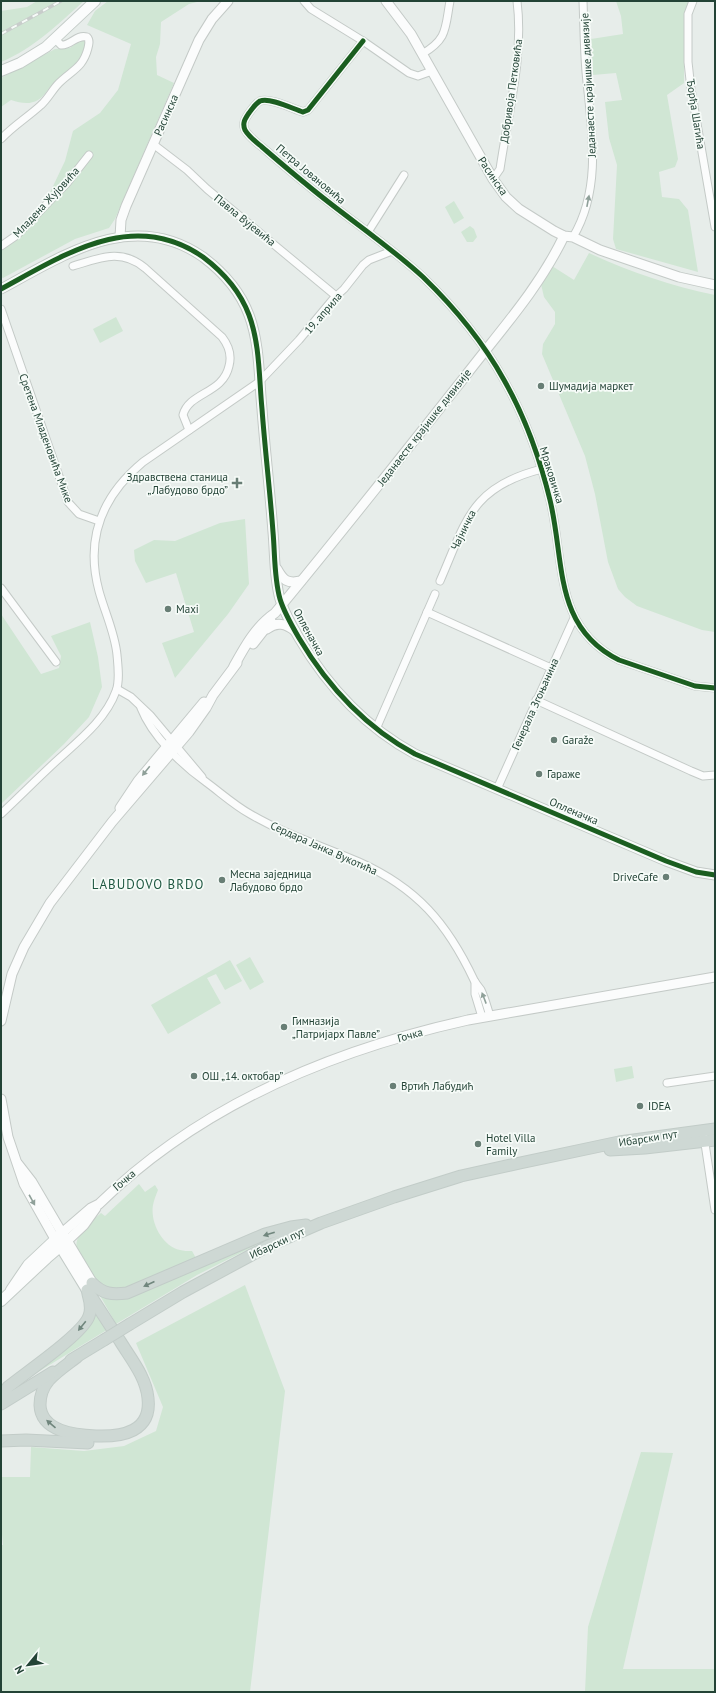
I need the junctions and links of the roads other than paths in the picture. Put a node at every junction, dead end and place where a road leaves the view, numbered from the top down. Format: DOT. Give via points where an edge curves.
graph roads {
  1 [pos="95,1"];
  2 [pos="228,1"];
  3 [pos="304,1"];
  4 [pos="386,1"];
  5 [pos="450,1"];
  6 [pos="517,1"];
  7 [pos="584,1"];
  8 [pos="693,1"];
  9 [pos="56,39"];
  10 [pos="363,41"];
  11 [pos="422,54"];
  12 [pos="1,71"];
  13 [pos="432,71"];
  14 [pos="1,139"];
  15 [pos="153,144"];
  16 [pos="89,155"];
  17 [pos="404,175"];
  18 [pos="493,179"];
  19 [pos="715,227"];
  20 [pos="368,232"];
  21 [pos="120,236"];
  22 [pos="569,236"];
  23 [pos="1,246"];
  24 [pos="392,251"];
  25 [pos="73,266"];
  26 [pos="715,285"];
  27 [pos="1,289"];
  28 [pos="336,296"];
  29 [pos="1,309"];
  30 [pos="486,349"];
  31 [pos="259,382"];
  32 [pos="189,430"];
  33 [pos="542,469"];
  34 [pos="100,521"];
  35 [pos="276,566"];
  36 [pos="300,581"];
  37 [pos="440,582"];
  38 [pos="1,588"];
  39 [pos="435,594"];
  40 [pos="282,604"];
  41 [pos="427,612"];
  42 [pos="275,613"];
  43 [pos="574,618"];
  44 [pos="295,631"];
  45 [pos="263,632"];
  46 [pos="56,662"];
  47 [pos="234,666"];
  48 [pos="551,668"];
  49 [pos="715,688"];
  50 [pos="117,689"];
  51 [pos="536,700"];
  52 [pos="376,730"];
  53 [pos="171,746"];
  54 [pos="715,775"];
  55 [pos="497,789"];
  56 [pos="1,814"];
  57 [pos="715,875"];
  58 [pos="715,977"];
  59 [pos="486,1017"];
  60 [pos="1,1021"];
  61 [pos="715,1076"];
  62 [pos="667,1083"];
  63 [pos="1,1098"];
  64 [pos="715,1129"];
  65 [pos="707,1137"];
  66 [pos="715,1210"];
  67 [pos="321,1223"];
  68 [pos="61,1240"];
  69 [pos="89,1287"];
  70 [pos="1,1301"];
  71 [pos="77,1357"];
  72 [pos="1,1397"];
  73 [pos="1,1404"];
  74 [pos="1,1441"];
  1 -- 9 [label="main road"];
  2 -- 15 [label="street, Расинска" via="212,19 199,40"];
  3 -- 10 [label="street" via="311,9"];
  4 -- 11 [label="street, Расинска"];
  5 -- 11 [label="street" via="444,35 437,44"];
  6 -- 18 [label="street, Добривоја Петковића" via="519,22 516,69 500,169"];
  22 -- 7 [label="street, Једанаесте крајишке дивизије, one-way" via="587,207 592,171"];
  8 -- 19 [label="street, Ђорђа Шагића" via="688,14 688,62"];
  9 -- 12 [label="main road" via="34,55"];
  9 -- 14 [label="street" via="61,45 66,45 80,36 87,37 89,46 83,61 60,81 44,102"];
  10 -- 13 [label="street" via="414,75"];
  10 -- 20 [label="street, Петра Јовановића" via="308,110 303,112 264,100 254,106 245,120 244,128 246,133 330,204"];
  11 -- 13 [label="street, Расинска"];
  13 -- 18 [label="street, Расинска"];
  15 -- 21 [label="street, Расинска" via="122,215"];
  15 -- 28 [label="street, Павла Вујевића" via="188,170 207,189"];
  16 -- 23 [label="street, Младена Жујовића" via="17,235"];
  17 -- 20 [label="street"];
  18 -- 22 [label="street, Расинска" via="506,197 521,211 543,226"];
  20 -- 24 [label="street, Мраковичка"];
  21 -- 27 [label="street, Опленачка" via="86,246"];
  21 -- 31 [label="street, Опленачка" via="143,235 181,245 205,259 227,279 242,300 252,322"];
  22 -- 26 [label="street, Расинска" via="632,262"];
  22 -- 30 [label="street, Једанаесте крајишке дивизије" via="540,280"];
  24 -- 28 [label="street, 19. априла" via="366,262"];
  24 -- 30 [label="street, Мраковичка" via="433,287"];
  25 -- 32 [label="street" via="111,256 134,259 227,344 230,359 226,376 219,385 185,408 183,415"];
  28 -- 31 [label="street, 19. априла" via="290,351"];
  29 -- 34 [label="street, Сретена Младеновића Мике" via="68,502 79,514"];
  30 -- 33 [label="street, Мраковичка" via="519,410"];
  30 -- 36 [label="street, Једанаесте крајишке дивизије" via="388,475"];
  31 -- 32 [label="street, 19. априла"];
  31 -- 35 [label="street, Опленачка"];
  32 -- 34 [label="street, 19. априла" via="143,462 128,476 112,496"];
  33 -- 37 [label="street, Чајничка" via="499,485 477,504 463,527"];
  33 -- 43 [label="street, Мраковичка"];
  34 -- 50 [label="street" via="94,546 95,571 114,637 118,662"];
  35 -- 36 [label="street" via="286,581"];
  35 -- 40 [label="street, Опленачка"];
  36 -- 40 [label="street, Једанаесте крајишке дивизије"];
  38 -- 46 [label="street"];
  39 -- 41 [label="street"];
  40 -- 42 [label="street, Једанаесте крајишке дивизије"];
  40 -- 44 [label="street, Опленачка"];
  41 -- 48 [label="street"];
  41 -- 52 [label="street"];
  42 -- 45 [label="street, Једанаесте крајишке дивизије"];
  42 -- 47 [label="street, Једанаесте крајишке дивизије" via="258,628 244,646"];
  43 -- 48 [label="street, Генерала Згоњанина"];
  43 -- 49 [label="street, Мраковичка" via="594,644 613,657 695,686"];
  44 -- 45 [label="street" via="278,624"];
  44 -- 52 [label="street, Опленачка" via="325,677"];
  45 -- 47 [label="street, Једанаесте крајишке дивизије"];
  47 -- 53 [label="street, Једанаесте крајишке дивизије" via="206,708"];
  48 -- 51 [label="street, Генерала Згоњанина"];
  50 -- 53 [label="street, Сердара Јанка Вукотића" via="131,697 150,715"];
  50 -- 56 [label="street" via="111,702 92,727"];
  51 -- 54 [label="street" via="691,771 703,776"];
  51 -- 55 [label="street, Генерала Згоњанина"];
  52 -- 55 [label="street, Опленачка" via="415,754"];
  53 -- 59 [label="street, Сердара Јанка Вукотића" via="206,782 250,815 382,873 406,889 432,912 463,957 475,982 475,994"];
  53 -- 60 [label="street, Једанаесте крајишке дивизије" via="130,791 112,822 38,922 12,974"];
  55 -- 57 [label="street, Опленачка" via="666,861 696,872"];
  58 -- 59 [label="street, Гочка"];
  59 -- 68 [label="street, Гочка" via="429,1029 353,1052 269,1086 167,1146 99,1204 84,1225"];
  61 -- 62 [label="street"];
  63 -- 68 [label="street" via="8,1136 18,1164 32,1182"];
  64 -- 65 [label="main road, Ибарски пут"];
  65 -- 66 [label="street"];
  65 -- 67 [label="main road, Ибарски пут" via="619,1142 462,1176"];
  67 -- 69 [label="main road, one-way" via="265,1234 127,1293 113,1295"];
  67 -- 71 [label="main road, Ибарски пут, bridge" via="276,1242 183,1292"];
  68 -- 69 [label="main road"];
  68 -- 70 [label="main road"];
  69 -- 71 [label="main road, one-way" via="144,1383 148,1408 143,1422 138,1427 118,1436 85,1436 55,1428 46,1420 40,1408 42,1392 49,1380"];
  69 -- 72 [label="main road, one-way" via="90,1309 86,1322 68,1340 8,1386"];
  69 -- 74 [label="main road" via="133,1351 152,1387 155,1406 149,1425 132,1439 111,1443"];
  71 -- 73 [label="main road, Ибарски пут"];
}
